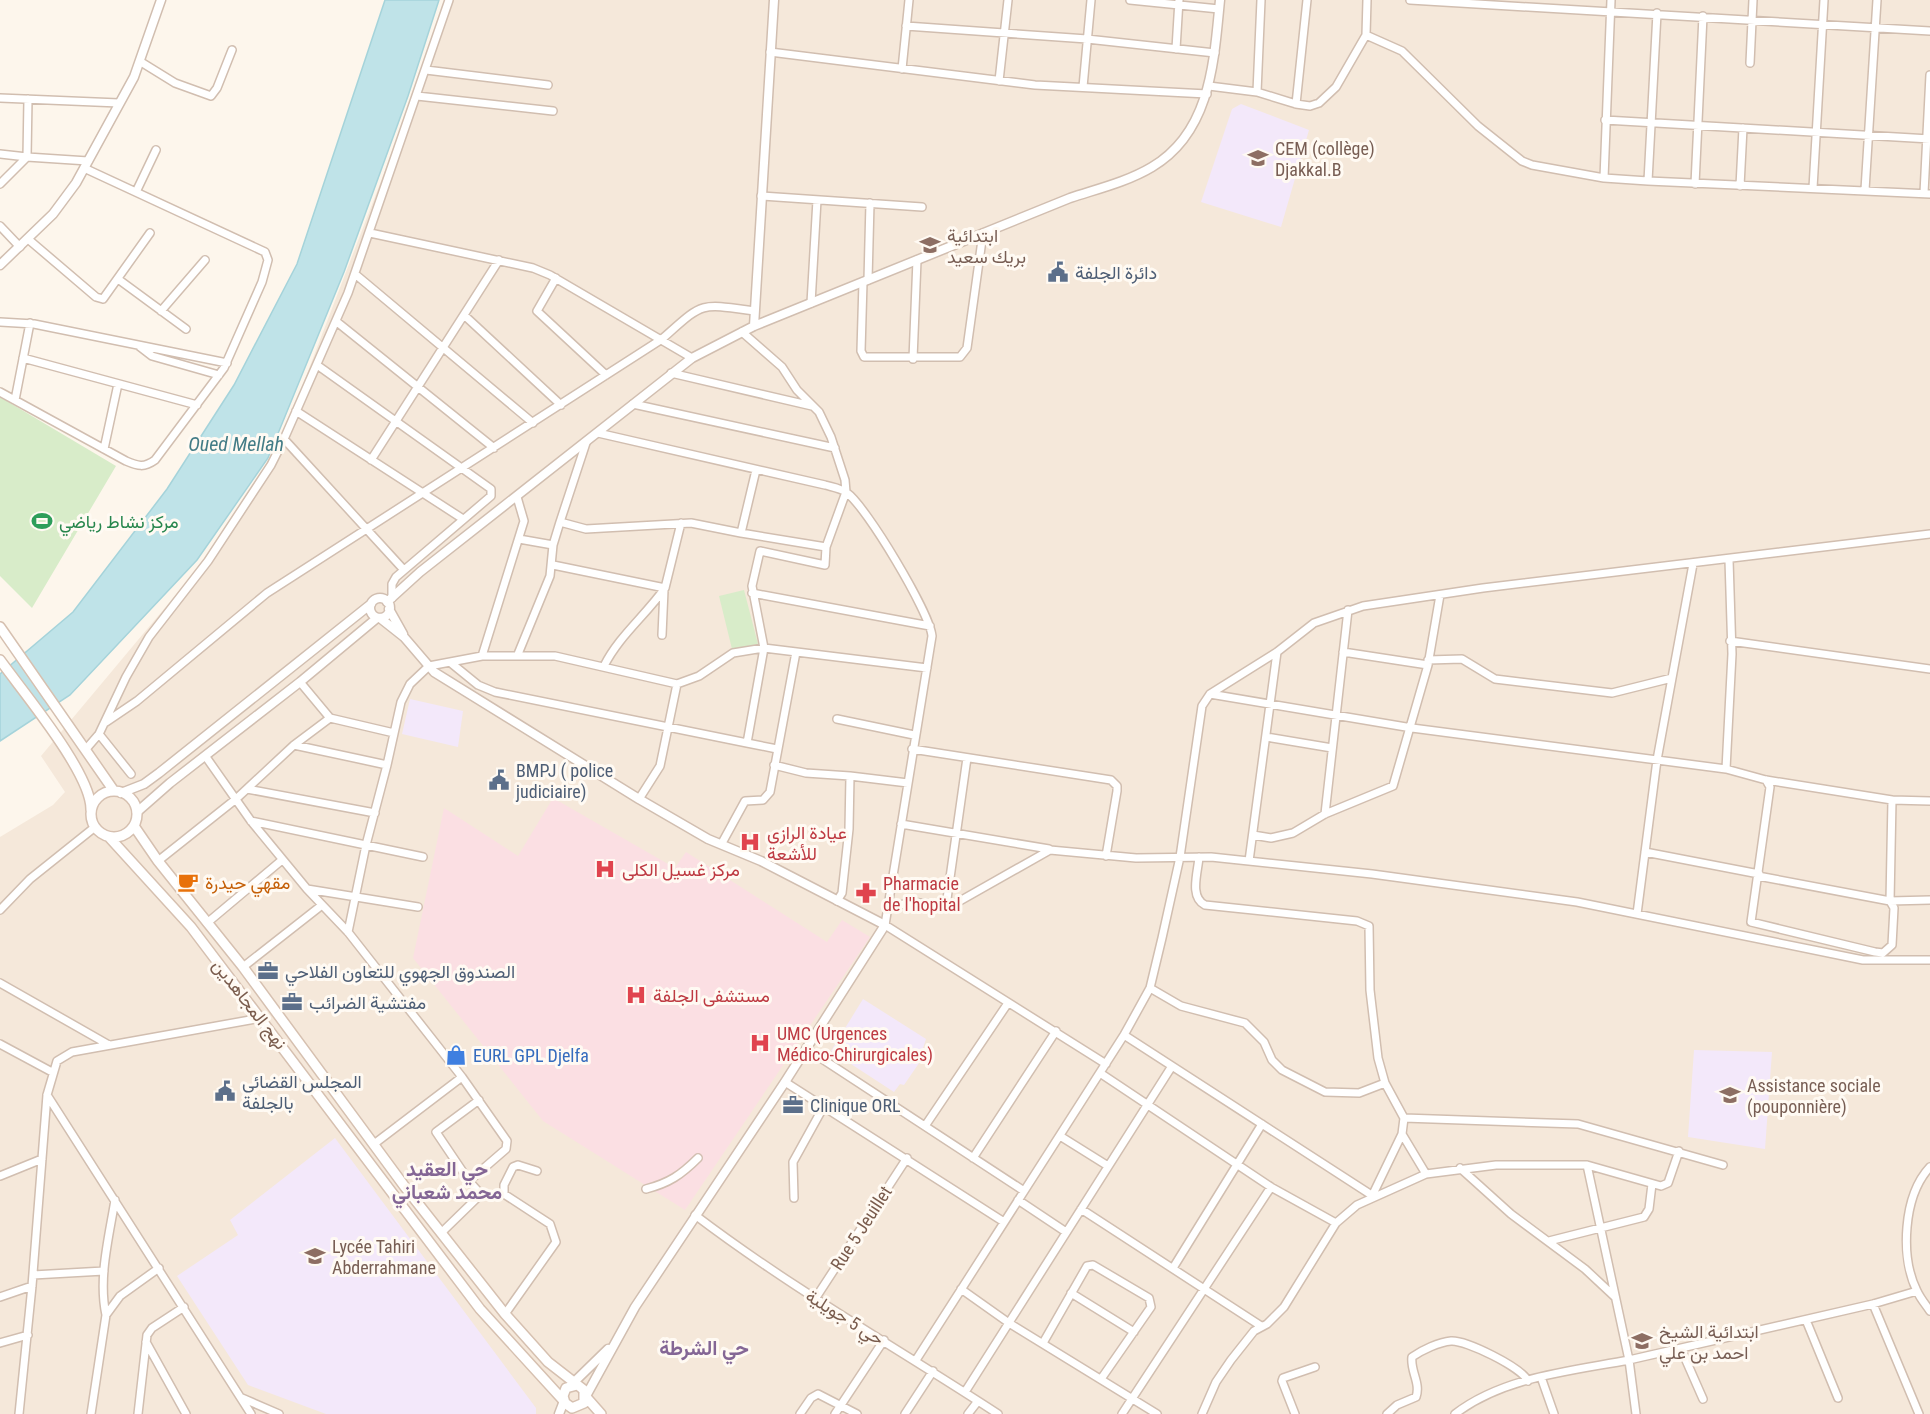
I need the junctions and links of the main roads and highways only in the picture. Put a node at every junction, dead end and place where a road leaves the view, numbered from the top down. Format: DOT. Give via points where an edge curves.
graph roads {
  1 [pos="0,627"];
  2 [pos="2,663"];
  3 [pos="118,792"];
  4 [pos="91,810"];
  5 [pos="134,826"];
  6 [pos="109,837"];
  7 [pos="574,1385"];
  8 [pos="586,1396"];
  9 [pos="564,1400"];
  10 [pos="575,1411"];
  11 [pos="601,1414"];
  1 -- 3 [label="main road"];
  2 -- 4 [label="main road" via="58,739 92,798"];
  3 -- 4 [label="main road" via="99,797"];
  3 -- 5 [label="main road" via="132,800 137,812"];
  4 -- 6 [label="main road" via="95,827"];
  5 -- 6 [label="main road" via="124,835"];
  5 -- 7 [label="main road, نهج المجاهدين" via="441,1233 505,1314"];
  6 -- 9 [label="main road, نهج المجاهدين" via="169,901 496,1328"];
  7 -- 8 [label="main road" via="582,1388"];
  7 -- 9 [label="main road" via="564,1391"];
  8 -- 10 [label="main road"];
  8 -- 11 [label="main road"];
  9 -- 10 [label="main road"];
}
